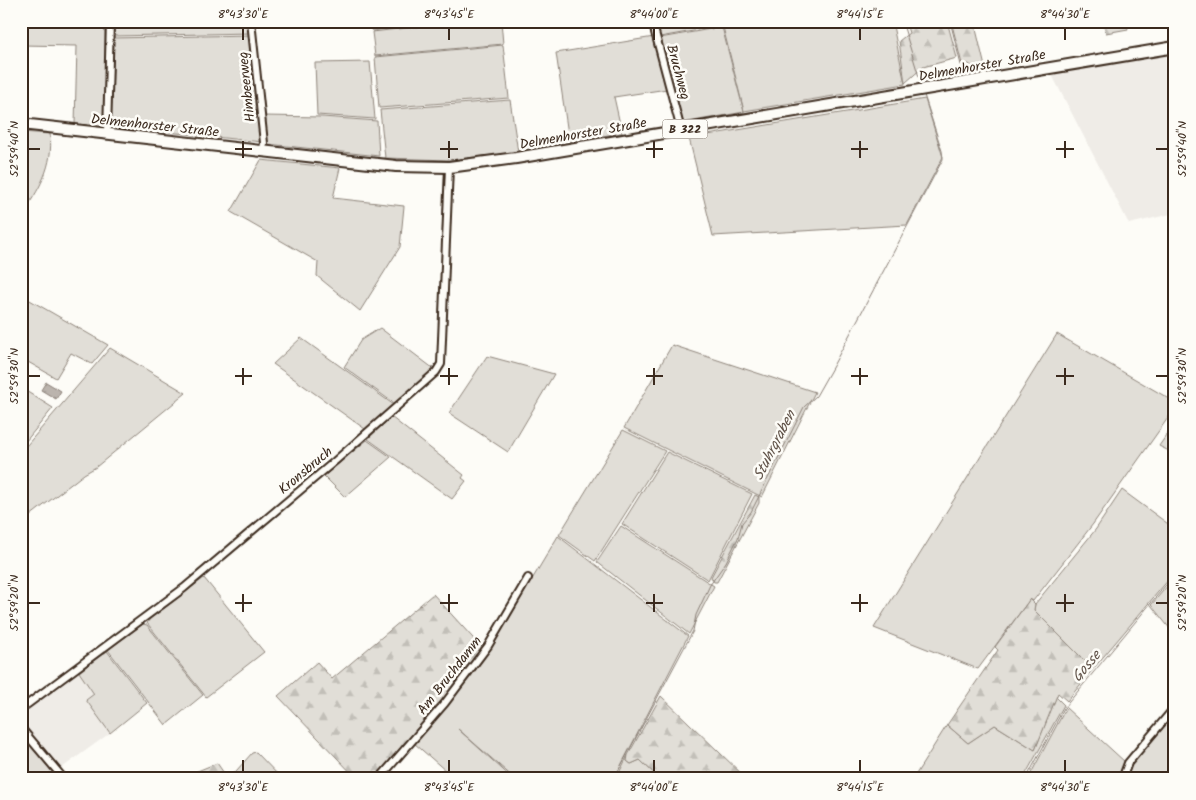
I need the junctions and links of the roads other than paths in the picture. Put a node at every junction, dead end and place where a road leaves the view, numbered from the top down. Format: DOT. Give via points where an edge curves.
graph roads {
  1 [pos="110,21"];
  2 [pos="251,21"];
  3 [pos="652,21"];
  4 [pos="1175,46"];
  5 [pos="21,124"];
  6 [pos="681,130"];
  7 [pos="107,133"];
  8 [pos="263,150"];
  9 [pos="449,166"];
  10 [pos="528,578"];
  11 [pos="1175,707"];
  12 [pos="21,709"];
  13 [pos="21,728"];
  14 [pos="64,779"];
  15 [pos="379,779"];
  16 [pos="1122,779"];
  1 -- 7 [label="street"];
  2 -- 8 [label="street, Himbeerweg"];
  3 -- 6 [label="street, Bruchweg"];
  4 -- 6 [label="main road, Delmenhorster Straße / B 322"];
  5 -- 7 [label="main road, Delmenhorster Straße / B 322"];
  6 -- 9 [label="main road, Delmenhorster Straße / B 322" via="479,164"];
  7 -- 8 [label="main road, Delmenhorster Straße / B 322"];
  8 -- 9 [label="main road, Delmenhorster Straße / B 322" via="396,166"];
  9 -- 12 [label="street, Kronsbruch" via="441,364 436,372 335,462 184,588"];
  10 -- 15 [label="street, Am Bruchdamm" via="488,646"];
  11 -- 16 [label="street" via="1128,763"];
  13 -- 14 [label="street"];
}
